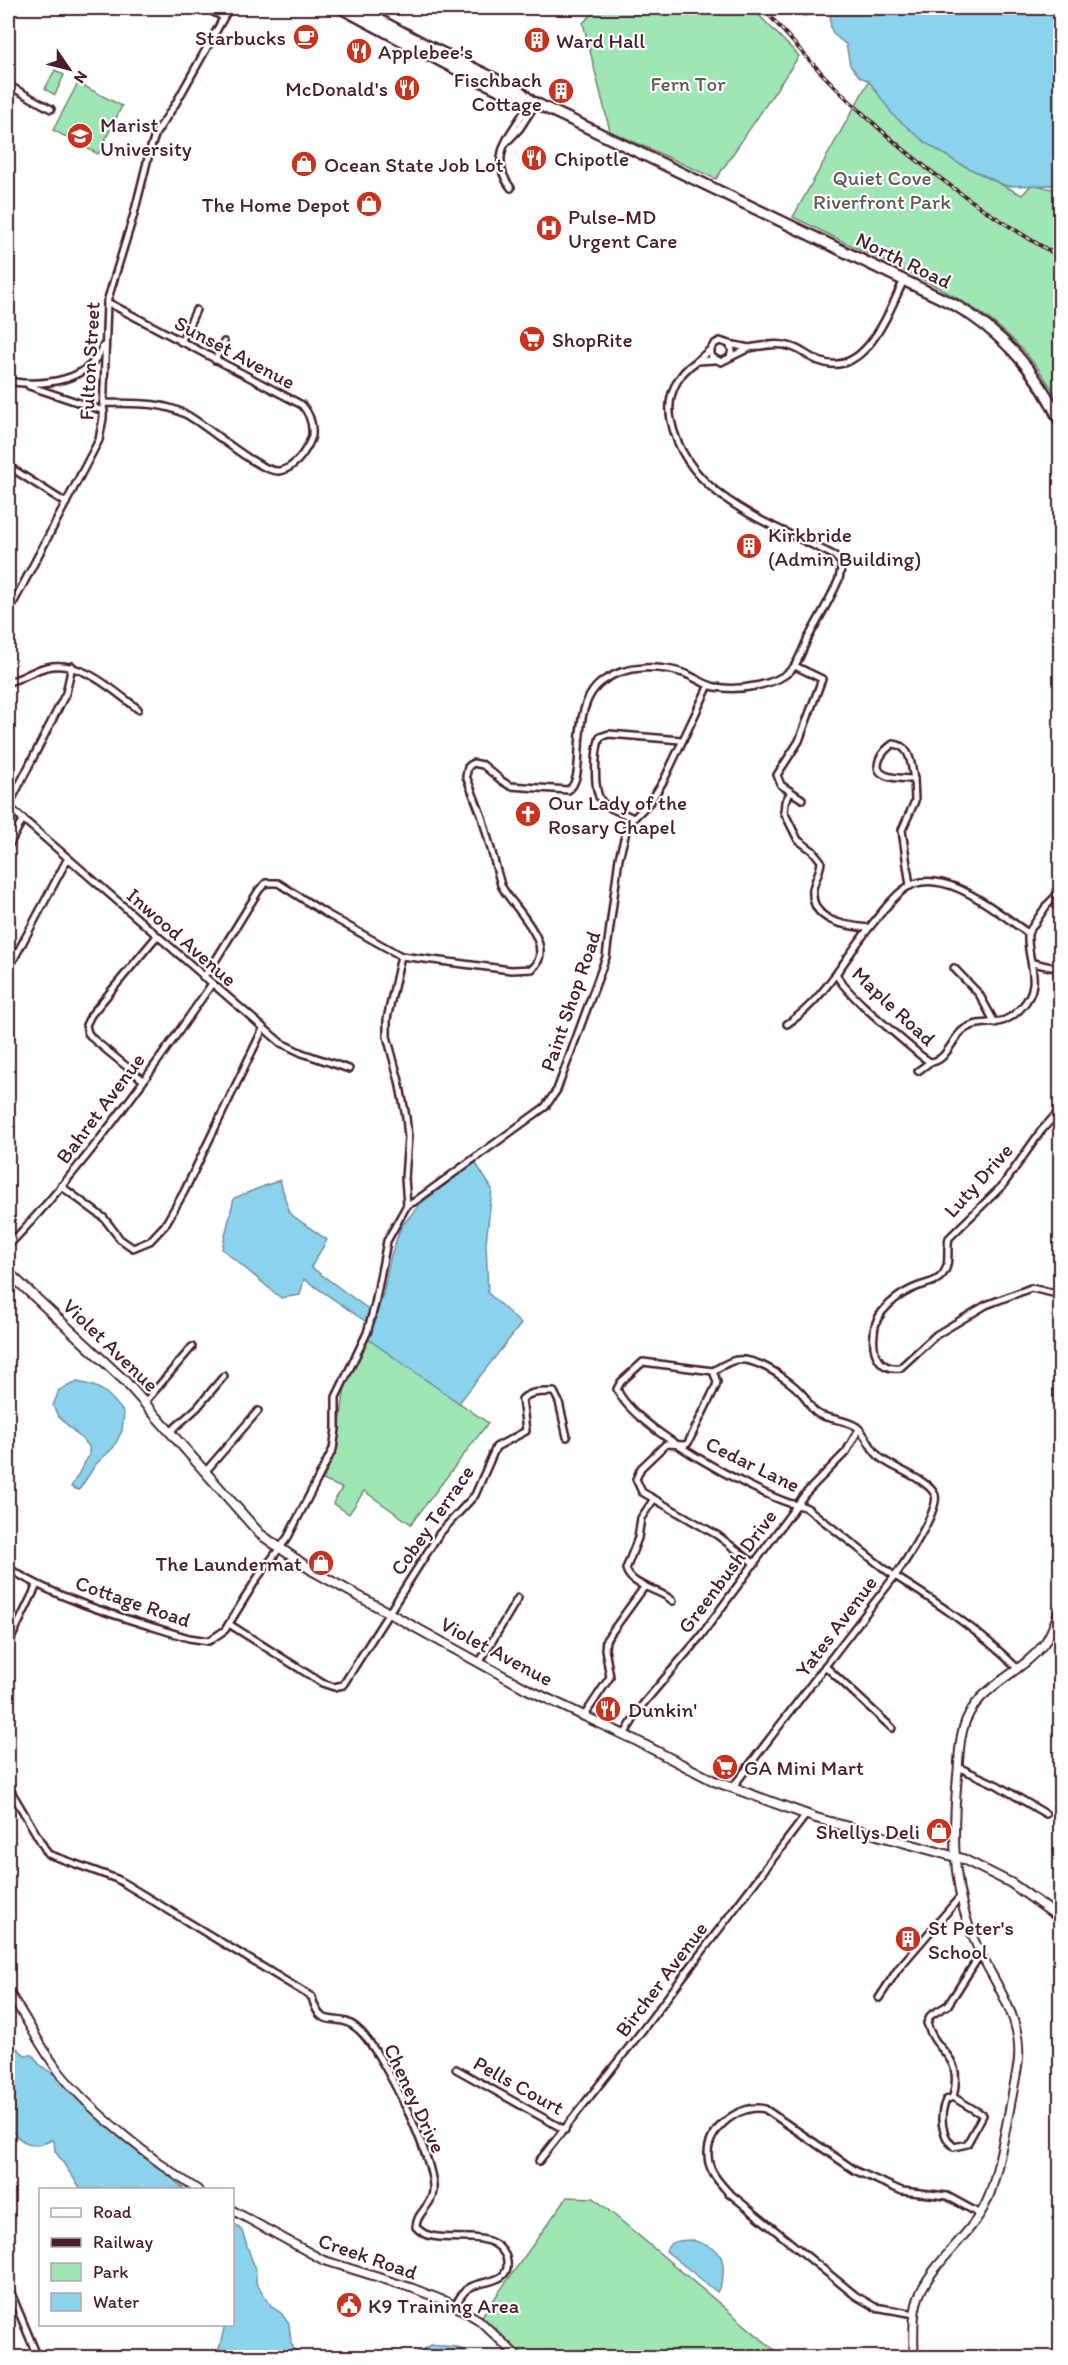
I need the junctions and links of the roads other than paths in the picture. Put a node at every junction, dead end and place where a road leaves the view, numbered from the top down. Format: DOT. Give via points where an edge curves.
graph roads {
  1 [pos="206,8"];
  2 [pos="228,8"];
  3 [pos="341,8"];
  4 [pos="357,8"];
  5 [pos="223,17"];
  6 [pos="8,85"];
  7 [pos="533,102"];
  8 [pos="51,108"];
  9 [pos="511,188"];
  10 [pos="904,280"];
  11 [pos="107,302"];
  12 [pos="196,310"];
  13 [pos="105,336"];
  14 [pos="181,342"];
  15 [pos="224,342"];
  16 [pos="729,344"];
  17 [pos="712,347"];
  18 [pos="749,348"];
  19 [pos="730,357"];
  20 [pos="215,360"];
  21 [pos="715,360"];
  22 [pos="697,361"];
  23 [pos="10,381"];
  24 [pos="104,403"];
  25 [pos="104,411"];
  26 [pos="1060,422"];
  27 [pos="8,466"];
  28 [pos="66,503"];
  29 [pos="8,611"];
  30 [pos="72,666"];
  31 [pos="795,666"];
  32 [pos="8,682"];
  33 [pos="709,685"];
  34 [pos="138,709"];
  35 [pos="681,740"];
  36 [pos="914,778"];
  37 [pos="790,792"];
  38 [pos="802,799"];
  39 [pos="8,806"];
  40 [pos="633,818"];
  41 [pos="23,819"];
  42 [pos="8,847"];
  43 [pos="68,858"];
  44 [pos="910,886"];
  45 [pos="1060,892"];
  46 [pos="870,928"];
  47 [pos="1028,933"];
  48 [pos="157,936"];
  49 [pos="401,956"];
  50 [pos="1033,963"];
  51 [pos="954,968"];
  52 [pos="1060,969"];
  53 [pos="8,970"];
  54 [pos="837,975"];
  55 [pos="203,977"];
  56 [pos="212,985"];
  57 [pos="995,1023"];
  58 [pos="787,1024"];
  59 [pos="263,1029"];
  60 [pos="930,1062"];
  61 [pos="349,1069"];
  62 [pos="918,1071"];
  63 [pos="143,1080"];
  64 [pos="1060,1110"];
  65 [pos="61,1186"];
  66 [pos="407,1205"];
  67 [pos="8,1246"];
  68 [pos="8,1272"];
  69 [pos="1059,1293"];
  70 [pos="192,1347"];
  71 [pos="713,1371"];
  72 [pos="224,1376"];
  73 [pos="145,1402"];
  74 [pos="258,1411"];
  75 [pos="859,1429"];
  76 [pos="171,1431"];
  77 [pos="567,1437"];
  78 [pos="674,1443"];
  79 [pos="205,1472"];
  80 [pos="654,1499"];
  81 [pos="797,1505"];
  82 [pos="279,1549"];
  83 [pos="755,1564"];
  84 [pos="8,1568"];
  85 [pos="895,1576"];
  86 [pos="37,1584"];
  87 [pos="645,1586"];
  88 [pos="518,1598"];
  89 [pos="673,1601"];
  90 [pos="1060,1608"];
  91 [pos="389,1613"];
  92 [pos="229,1624"];
  93 [pos="8,1645"];
  94 [pos="479,1663"];
  95 [pos="825,1666"];
  96 [pos="1017,1668"];
  97 [pos="584,1716"];
  98 [pos="892,1728"];
  99 [pos="624,1735"];
  100 [pos="958,1767"];
  101 [pos="8,1786"];
  102 [pos="732,1788"];
  103 [pos="1046,1814"];
  104 [pos="806,1815"];
  105 [pos="955,1857"];
  106 [pos="960,1898"];
  107 [pos="1060,1918"];
  108 [pos="980,1955"];
  109 [pos="8,1991"];
  110 [pos="879,1998"];
  111 [pos="456,2069"];
  112 [pos="953,2097"];
  113 [pos="565,2130"];
  114 [pos="539,2161"];
  115 [pos="195,2188"];
  116 [pos="234,2211"];
  117 [pos="980,2214"];
  118 [pos="8,2286"];
  119 [pos="455,2306"];
  120 [pos="915,2314"];
  121 [pos="38,2358"];
  122 [pos="519,2358"];
  123 [pos="914,2358"];
  1 -- 5 [label="street"];
  2 -- 5 [label="street, Fulton Street"];
  3 -- 7 [label="highway, North Road" via="442,63 516,98"];
  4 -- 7 [label="highway, North Road" via="520,91"];
  5 -- 11 [label="street, Fulton Street" via="151,144"];
  6 -- 8 [label="street"];
  7 -- 9 [label="street" via="503,145 501,169"];
  7 -- 10 [label="highway, North Road"];
  10 -- 18 [label="street" via="874,338 851,360 830,364 786,345"];
  10 -- 26 [label="highway, North Road" via="962,309 1000,338 1034,375"];
  11 -- 13 [label="street, Fulton Street"];
  11 -- 14 [label="street, Sunset Avenue"];
  12 -- 14 [label="street"];
  13 -- 23 [label="street" via="98,356 64,380"];
  13 -- 24 [label="street, Fulton Street"];
  14 -- 20 [label="street, Sunset Avenue"];
  15 -- 20 [label="street"];
  16 -- 17 [label="street" via="720,341"];
  16 -- 18 [label="street"];
  16 -- 19 [label="street"];
  17 -- 21 [label="street"];
  17 -- 22 [label="street"];
  18 -- 19 [label="street"];
  19 -- 21 [label="street" via="721,362"];
  20 -- 24 [label="street, Sunset Avenue" via="302,405 308,412 312,436 292,465 276,471 263,466 172,408"];
  21 -- 22 [label="street"];
  22 -- 31 [label="street" via="679,379 670,398 672,427 689,463 730,502 835,556 842,564 837,583"];
  23 -- 25 [label="street"];
  24 -- 25 [label="street, Fulton Street"];
  25 -- 28 [label="street, Fulton Street" via="99,440"];
  27 -- 28 [label="street"];
  28 -- 29 [label="street, Fulton Street"];
  30 -- 32 [label="street" via="45,667"];
  30 -- 34 [label="street"];
  30 -- 39 [label="street" via="66,693"];
  31 -- 33 [label="street" via="767,683"];
  31 -- 37 [label="street" via="822,679 799,741 778,773 779,782"];
  33 -- 35 [label="street, Paint Shop Road"];
  33 -- 49 [label="street" via="681,672 657,668 626,671 603,681 585,707 578,737 576,778 568,790 510,786 483,765 470,765 466,776 501,885 532,928 538,961 531,969 521,970"];
  35 -- 40 [label="street, Paint Shop Road" via="651,801"];
  35 -- 40 [label="street" via="609,734 600,737 595,756 599,796 606,805"];
  36 -- 36 [label="street" via="906,749 900,744 887,748 878,763 879,772"];
  36 -- 44 [label="street" via="915,801 902,831"];
  37 -- 38 [label="street"];
  37 -- 46 [label="street" via="784,812 798,840 821,861 814,888 815,903 833,922"];
  39 -- 41 [label="street, Inwood Avenue"];
  40 -- 66 [label="street, Paint Shop Road" via="620,851 606,957 557,1090 545,1107"];
  41 -- 42 [label="street"];
  41 -- 43 [label="street, Inwood Avenue"];
  43 -- 48 [label="street, Inwood Avenue"];
  43 -- 53 [label="street"];
  44 -- 46 [label="street"];
  44 -- 47 [label="street" via="934,883 957,887"];
  45 -- 47 [label="street"];
  46 -- 54 [label="street"];
  47 -- 50 [label="street"];
  48 -- 55 [label="street, Inwood Avenue"];
  48 -- 63 [label="street" via="90,1015 86,1025 93,1039"];
  49 -- 55 [label="street" via="284,885 269,882 259,890"];
  49 -- 66 [label="street" via="387,1036 406,1117"];
  50 -- 52 [label="street"];
  50 -- 57 [label="street" via="1033,989 1026,1004 1012,1017"];
  51 -- 57 [label="street" via="979,994"];
  54 -- 58 [label="street" via="803,1014"];
  54 -- 60 [label="street, Maple Road" via="841,983"];
  55 -- 56 [label="street, Inwood Avenue"];
  56 -- 59 [label="street, Inwood Avenue"];
  56 -- 63 [label="street, Bahret Avenue"];
  57 -- 60 [label="street" via="968,1026 942,1057"];
  59 -- 61 [label="street, Inwood Avenue" via="293,1049"];
  59 -- 65 [label="street" via="184,1192 165,1225 150,1241 131,1248 104,1218"];
  60 -- 62 [label="street"];
  63 -- 65 [label="street, Bahret Avenue"];
  64 -- 69 [label="street, Luty Drive" via="1003,1185 949,1238 947,1267 939,1279 893,1301 877,1319 875,1353 886,1366 900,1368 936,1335 986,1305 1031,1288"];
  65 -- 67 [label="street, Bahret Avenue"];
  66 -- 82 [label="street, Cottage Road" via="387,1241 367,1332 336,1397 333,1449"];
  68 -- 73 [label="main road, Violet Avenue"];
  70 -- 73 [label="street"];
  71 -- 75 [label="street" via="738,1359 762,1365 803,1395 815,1413"];
  71 -- 78 [label="street" via="716,1386 687,1443"];
  71 -- 78 [label="street, Cedar Lane" via="647,1361 638,1364 618,1386 621,1397"];
  72 -- 76 [label="street"];
  73 -- 76 [label="main road, Violet Avenue"];
  74 -- 79 [label="street"];
  75 -- 81 [label="street, Greenbush Drive" via="846,1452"];
  75 -- 85 [label="street" via="879,1457 934,1493 934,1506"];
  76 -- 79 [label="main road, Violet Avenue"];
  77 -- 91 [label="street, Cobey Terrace" via="554,1392 525,1397 521,1402 526,1431 496,1447 475,1495 439,1534"];
  78 -- 80 [label="street" via="666,1444 637,1473 638,1487"];
  78 -- 81 [label="street, Cedar Lane" via="761,1491"];
  79 -- 82 [label="main road, Violet Avenue" via="251,1525"];
  80 -- 83 [label="street" via="717,1535"];
  80 -- 87 [label="street" via="641,1518 627,1564 630,1577"];
  81 -- 83 [label="street, Greenbush Drive"];
  81 -- 85 [label="street, Cedar Lane" via="807,1508"];
  82 -- 91 [label="main road, Violet Avenue"];
  82 -- 92 [label="street, Cottage Road"];
  83 -- 99 [label="street, Greenbush Drive"];
  84 -- 86 [label="street, Cottage Road"];
  85 -- 95 [label="street, Yates Avenue"];
  85 -- 96 [label="street, Yates Avenue" via="983,1638"];
  86 -- 92 [label="street, Cottage Road" via="198,1640 216,1638"];
  86 -- 93 [label="street"];
  87 -- 89 [label="street"];
  87 -- 97 [label="street" via="606,1640 610,1677"];
  88 -- 94 [label="street"];
  90 -- 96 [label="street" via="1044,1645"];
  91 -- 92 [label="street" via="339,1686 322,1683"];
  91 -- 94 [label="main road, Violet Avenue"];
  94 -- 97 [label="main road, Violet Avenue"];
  95 -- 98 [label="street"];
  95 -- 102 [label="street, Yates Avenue"];
  96 -- 100 [label="street" via="982,1697 966,1721"];
  97 -- 99 [label="main road, Violet Avenue"];
  99 -- 102 [label="main road, Violet Avenue"];
  100 -- 103 [label="street"];
  100 -- 105 [label="street"];
  101 -- 119 [label="street, Cheney Drive" via="48,1854 117,1879 312,1996 323,2018 346,2020 366,2036 396,2089 431,2172 432,2196 417,2218 416,2227 427,2235 488,2241 500,2248 507,2259 507,2269 501,2277 471,2286"];
  102 -- 104 [label="main road, Violet Avenue"];
  104 -- 105 [label="main road, Violet Avenue"];
  104 -- 113 [label="street, Bircher Avenue"];
  105 -- 106 [label="street"];
  105 -- 107 [label="main road, Violet Avenue" via="1011,1884"];
  106 -- 108 [label="street"];
  106 -- 110 [label="street" via="898,1969"];
  108 -- 112 [label="street" via="948,2005 931,2015 927,2023 951,2058 957,2078"];
  108 -- 117 [label="street" via="1012,2012 1018,2040 1018,2066 994,2180"];
  109 -- 115 [label="street" via="51,2061 75,2089 150,2155"];
  111 -- 113 [label="street, Pells Court"];
  112 -- 112 [label="street" via="983,2115 967,2144 954,2147 949,2143 942,2116 946,2100"];
  113 -- 114 [label="street, Bircher Avenue"];
  116 -- 119 [label="street, Creek Road" via="322,2260"];
  117 -- 120 [label="street" via="926,2283"];
  117 -- 120 [label="street" via="957,2199 902,2191 856,2171 765,2109 733,2116 715,2132 708,2147 709,2162 714,2176 728,2192 856,2296 876,2307"];
  118 -- 121 [label="street"];
  119 -- 122 [label="street, Creek Road" via="479,2320"];
  120 -- 123 [label="street"];
}
